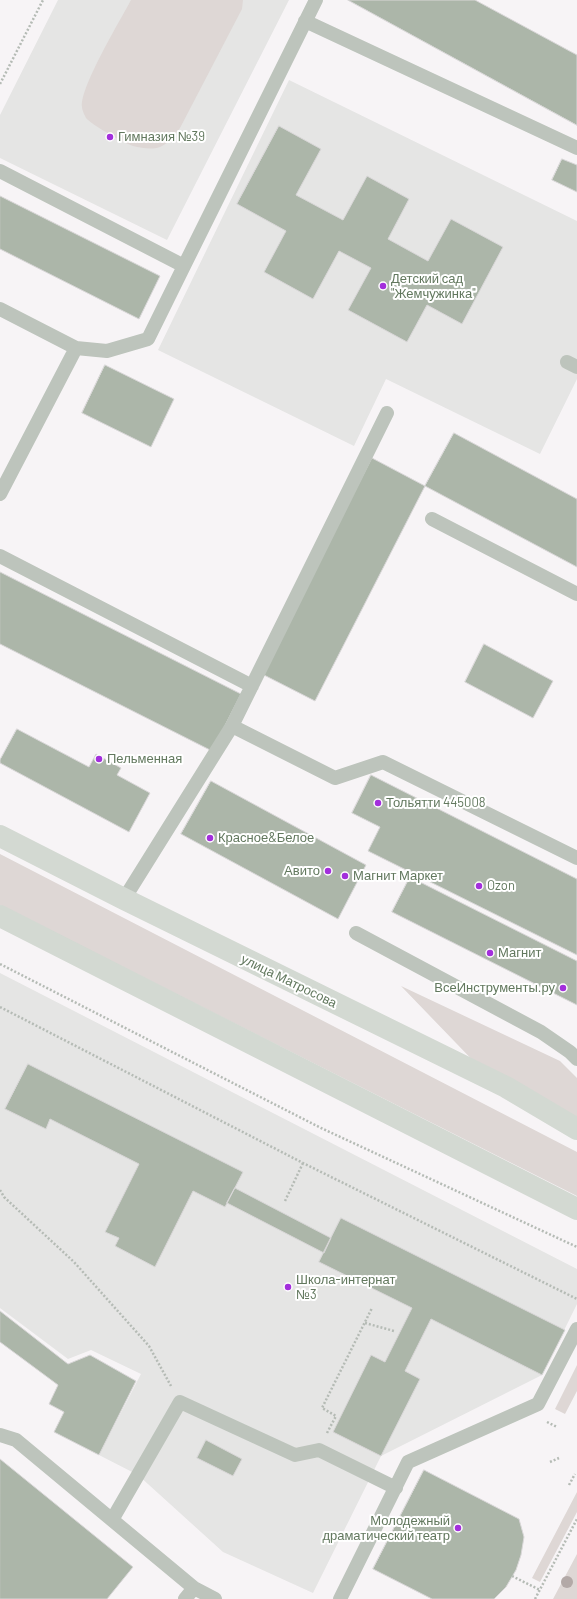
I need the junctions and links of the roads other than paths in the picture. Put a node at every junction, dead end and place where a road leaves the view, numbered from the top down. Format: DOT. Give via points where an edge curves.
graph roads {
  1 [pos="316,0"];
  2 [pos="305,21"];
  3 [pos="577,148"];
  4 [pos="0,171"];
  5 [pos="184,266"];
  6 [pos="0,309"];
  7 [pos="76,348"];
  8 [pos="386,413"];
  9 [pos="0,494"];
  10 [pos="432,519"];
  11 [pos="0,556"];
  12 [pos="577,594"];
  13 [pos="252,686"];
  14 [pos="232,726"];
  15 [pos="0,836"];
  16 [pos="577,858"];
  17 [pos="124,899"];
  18 [pos="0,916"];
  19 [pos="356,933"];
  20 [pos="577,1059"];
  21 [pos="577,1129"];
  22 [pos="577,1209"];
  23 [pos="577,1329"];
  24 [pos="0,1435"];
  25 [pos="396,1488"];
  26 [pos="112,1520"];
  27 [pos="194,1588"];
  28 [pos="185,1599"];
  29 [pos="215,1599"];
  30 [pos="340,1599"];
  1 -- 2 [label="lane"];
  2 -- 3 [label="lane"];
  2 -- 5 [label="lane"];
  4 -- 5 [label="lane"];
  5 -- 7 [label="lane" via="148,339 107,351"];
  6 -- 7 [label="lane"];
  7 -- 9 [label="lane"];
  8 -- 13 [label="lane"];
  10 -- 12 [label="lane"];
  11 -- 13 [label="lane"];
  13 -- 14 [label="lane"];
  14 -- 16 [label="lane" via="334,778 383,762"];
  14 -- 17 [label="lane"];
  15 -- 17 [label="main road, улица Матросова"];
  17 -- 21 [label="main road, улица Матросова" via="506,1087"];
  18 -- 22 [label="main road"];
  19 -- 20 [label="lane" via="541,1032"];
  23 -- 25 [label="lane" via="538,1404 408,1462"];
  24 -- 26 [label="lane" via="16,1440"];
  25 -- 26 [label="lane" via="319,1450 295,1455 180,1402"];
  25 -- 30 [label="lane"];
  26 -- 27 [label="lane"];
  27 -- 28 [label="lane"];
  27 -- 29 [label="lane"];
}
